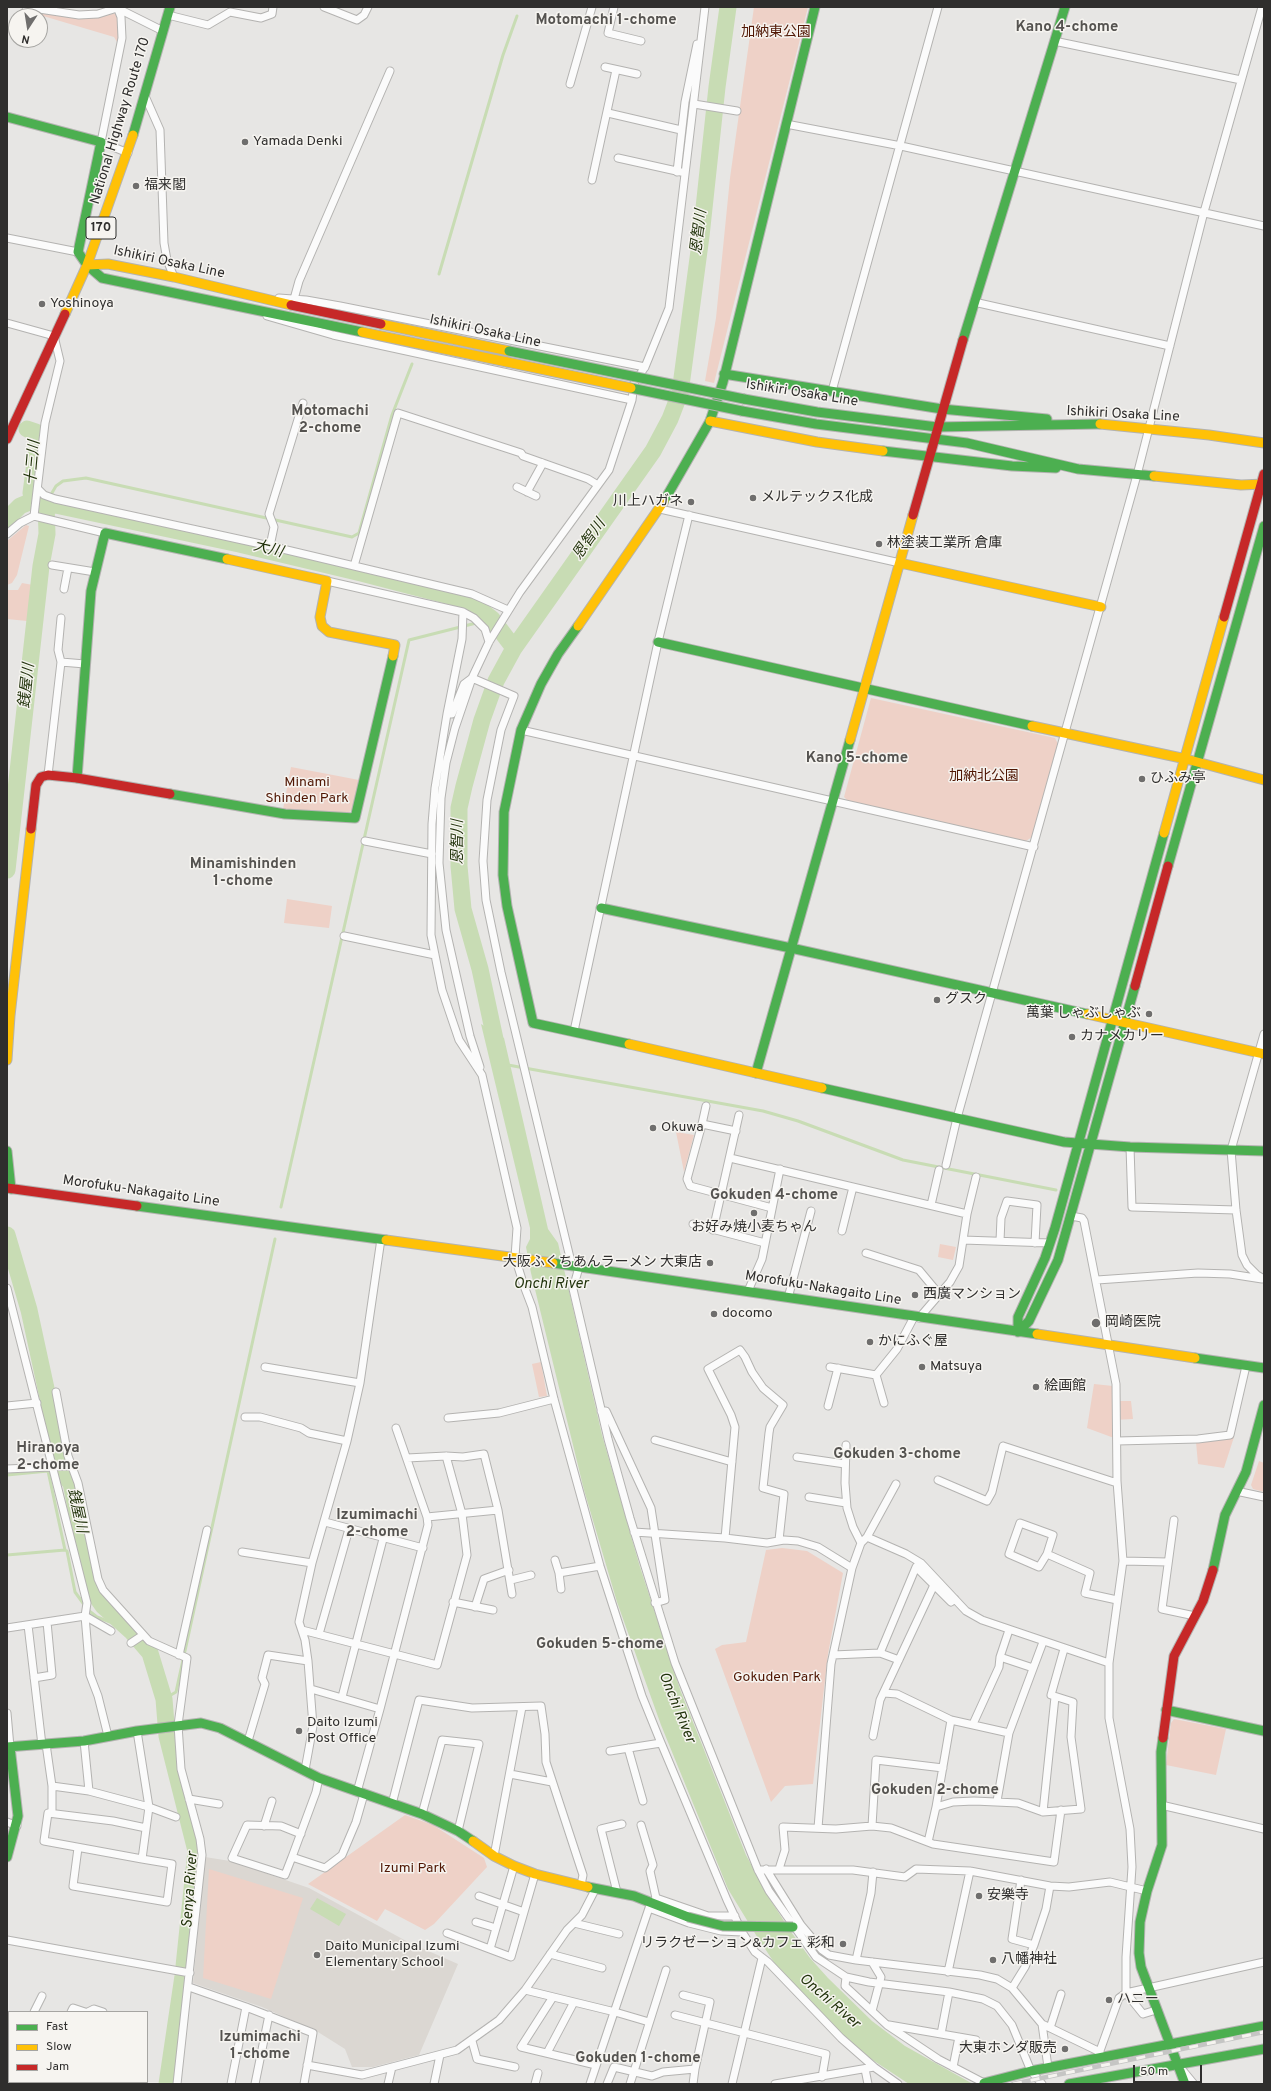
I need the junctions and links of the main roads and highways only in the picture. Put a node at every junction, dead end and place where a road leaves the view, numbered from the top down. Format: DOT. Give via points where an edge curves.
graph roads {
  1 [pos="815,7"];
  2 [pos="1065,7"];
  3 [pos="169,11"];
  4 [pos="7,117"];
  5 [pos="87,265"];
  6 [pos="724,374"];
  7 [pos="942,409"];
  8 [pos="710,421"];
  9 [pos="1097,424"];
  10 [pos="937,427"];
  11 [pos="7,439"];
  12 [pos="933,440"];
  13 [pos="1264,443"];
  14 [pos="929,457"];
  15 [pos="1078,468"];
  16 [pos="1264,474"];
  17 [pos="1263,484"];
  18 [pos="1264,526"];
  19 [pos="900,563"];
  20 [pos="1101,607"];
  21 [pos="658,642"];
  22 [pos="864,689"];
  23 [pos="1186,759"];
  24 [pos="1199,762"];
  25 [pos="76,778"];
  26 [pos="1264,780"];
  27 [pos="601,908"];
  28 [pos="791,948"];
  29 [pos="8,1015"];
  30 [pos="1113,1021"];
  31 [pos="1125,1024"];
  32 [pos="1261,1054"];
  33 [pos="7,1060"];
  34 [pos="756,1073"];
  35 [pos="1078,1144"];
  36 [pos="1091,1145"];
  37 [pos="7,1151"];
  38 [pos="1264,1151"];
  39 [pos="9,1189"];
  40 [pos="1018,1332"];
  41 [pos="1264,1368"];
  42 [pos="1264,1405"];
  43 [pos="1166,1710"];
  44 [pos="1264,1732"];
  45 [pos="9,1747"];
  46 [pos="7,1857"];
  47 [pos="793,1927"];
  48 [pos="1264,2026"];
  49 [pos="1168,2045"];
  50 [pos="1264,2049"];
  51 [pos="1178,2066"];
  52 [pos="1185,2082"];
  53 [pos="984,2083"];
  54 [pos="1069,2084"];
  1 -- 6 [label="main road"];
  2 -- 7 [label="main road"];
  3 -- 5 [label="main road, National Highway Route 170 / 170" via="128,153"];
  4 -- 5 [label="main road" via="101,142 78,252"];
  5 -- 10 [label="main road, Ishikiri Osaka Line, bridge" via="108,264 174,277 255,297 744,399 817,412"];
  5 -- 11 [label="main road, National Highway Route 170 / 170"];
  5 -- 12 [label="main road, Ishikiri Osaka Line, bridge" via="102,278 251,310 742,411"];
  6 -- 7 [label="main road"];
  6 -- 8 [label="main road"];
  7 -- 9 [label="main road"];
  7 -- 10 [label="main road"];
  8 -- 14 [label="main road" via="817,442"];
  8 -- 34 [label="main road" via="660,509 558,654 541,684 521,730 510,777 504,812 503,875 507,906 533,1023"];
  9 -- 10 [label="main road, Ishikiri Osaka Line"];
  9 -- 13 [label="main road, Ishikiri Osaka Line"];
  10 -- 12 [label="main road"];
  12 -- 14 [label="main road"];
  12 -- 15 [label="main road, Ishikiri Osaka Line" via="967,442"];
  14 -- 15 [label="main road" via="1012,466"];
  14 -- 19 [label="main road"];
  15 -- 17 [label="main road, Ishikiri Osaka Line" via="1242,485"];
  16 -- 17 [label="main road"];
  17 -- 23 [label="main road"];
  18 -- 24 [label="main road"];
  19 -- 20 [label="main road"];
  19 -- 22 [label="main road"];
  21 -- 22 [label="main road"];
  22 -- 23 [label="main road"];
  22 -- 28 [label="main road"];
  23 -- 24 [label="main road"];
  23 -- 30 [label="main road"];
  24 -- 26 [label="main road"];
  24 -- 31 [label="main road"];
  25 -- 25 [label="main road" via="285,814 354,818 395,645 329,632 322,626 320,618 326,581 105,533 91,591"];
  25 -- 29 [label="main road" via="48,775 42,777 36,785"];
  27 -- 28 [label="main road"];
  28 -- 30 [label="main road"];
  28 -- 34 [label="main road"];
  29 -- 33 [label="main road"];
  30 -- 31 [label="main road"];
  30 -- 35 [label="main road"];
  31 -- 32 [label="main road"];
  31 -- 36 [label="main road"];
  34 -- 35 [label="main road"];
  35 -- 36 [label="main road"];
  35 -- 40 [label="main road" via="1050,1243 1018,1317"];
  36 -- 38 [label="main road"];
  36 -- 40 [label="main road" via="1058,1260 1039,1303 1029,1321"];
  37 -- 39 [label="main road"];
  39 -- 40 [label="main road, Morofuku-Nakagaito Line" via="515,1257"];
  40 -- 41 [label="main road, Morofuku-Nakagaito Line"];
  42 -- 43 [label="main road" via="1246,1472 1224,1515 1204,1601 1174,1656"];
  43 -- 44 [label="main road"];
  43 -- 49 [label="main road" via="1161,1752 1162,1845 1140,1922 1139,1953"];
  45 -- 46 [label="main road" via="18,1816"];
  45 -- 47 [label="main road, bridge" via="84,1741 201,1723 220,1728 248,1741 319,1778 422,1814 458,1831 494,1856 535,1874 617,1892 688,1917 724,1926"];
  48 -- 49 [label="main road"];
  49 -- 51 [label="main road"];
  49 -- 53 [label="main road" via="1098,2055"];
  50 -- 51 [label="main road"];
  51 -- 52 [label="main road"];
  51 -- 54 [label="main road"];
}
